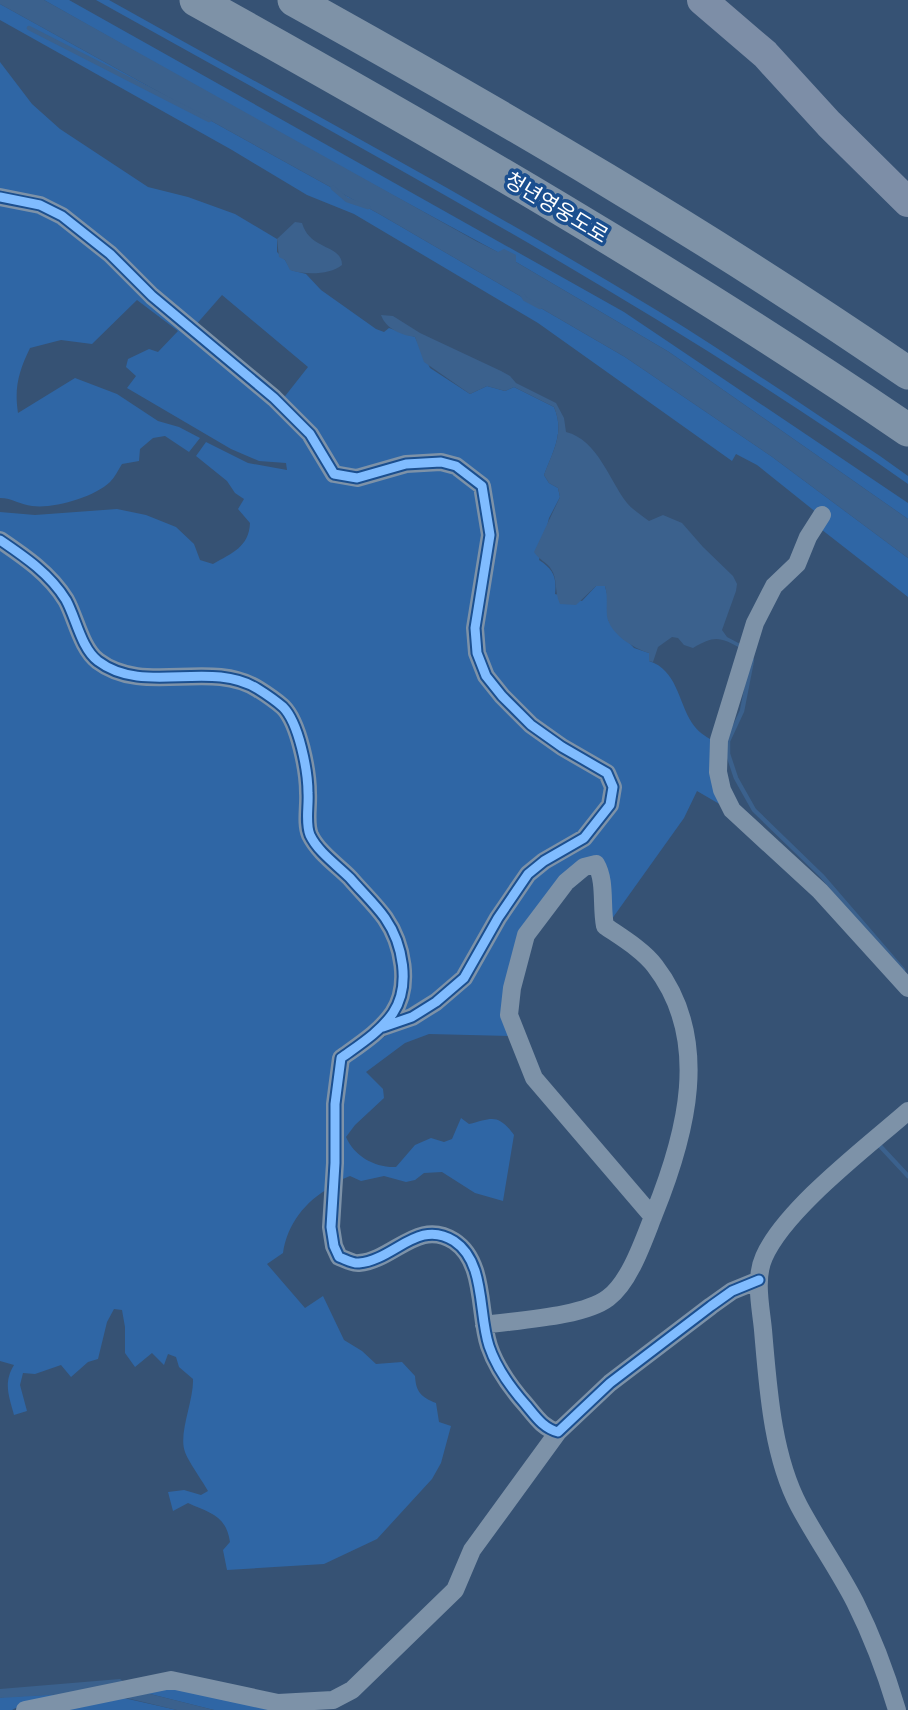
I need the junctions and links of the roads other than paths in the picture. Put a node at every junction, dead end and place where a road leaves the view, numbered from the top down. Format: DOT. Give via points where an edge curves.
graph roads {
  1 [pos="196,0"];
  2 [pos="294,0"];
  3 [pos="702,0"];
  4 [pos="0,197"];
  5 [pos="908,202"];
  6 [pos="908,373"];
  7 [pos="908,430"];
  8 [pos="821,515"];
  9 [pos="0,540"];
  10 [pos="908,988"];
  11 [pos="380,1028"];
  12 [pos="908,1111"];
  13 [pos="653,1217"];
  14 [pos="759,1280"];
  15 [pos="484,1325"];
  16 [pos="558,1432"];
  17 [pos="25,1710"];
  18 [pos="897,1710"];
  1 -- 7 [label="highway, 청년영웅도로" via="641,256"];
  2 -- 6 [label="highway" via="666,216"];
  3 -- 5 [label="main road" via="765,54"];
  4 -- 11 [label="street" via="40,205 62,216 110,254 152,296 274,398 310,434 334,474 357,478 406,464 441,462 457,466 482,486 491,535 475,628 481,664 502,696 531,725 607,773 613,787 610,805 584,838 528,874 464,978 412,1017"];
  8 -- 10 [label="street" via="797,564 774,586 755,623 719,740 718,772 732,810 820,891"];
  9 -- 11 [label="street" via="49,578 94,658 109,668 124,674 233,680 255,687 285,709 300,741 306,770 310,835 385,918 397,940 404,980 400,999"];
  11 -- 15 [label="street" via="341,1058 335,1104 334,1246 339,1257 357,1264 418,1236 431,1233 448,1238 464,1250 473,1266"];
  12 -- 14 [label="street" via="788,1223 763,1259"];
  13 -- 13 [label="street" via="687,1106 687,1044 681,1012 668,984 653,963 605,926 602,874 596,864 584,867 566,882 526,935 509,1015 534,1078"];
  13 -- 15 [label="street" via="625,1279 609,1297 587,1309"];
  14 -- 16 [label="street" via="732,1290 610,1383"];
  14 -- 18 [label="street" via="770,1406 787,1476 855,1602"];
  15 -- 16 [label="street" via="497,1365 521,1400 546,1429"];
  16 -- 17 [label="street" via="472,1550 456,1590 352,1690 333,1700 278,1703 171,1680"];
}
